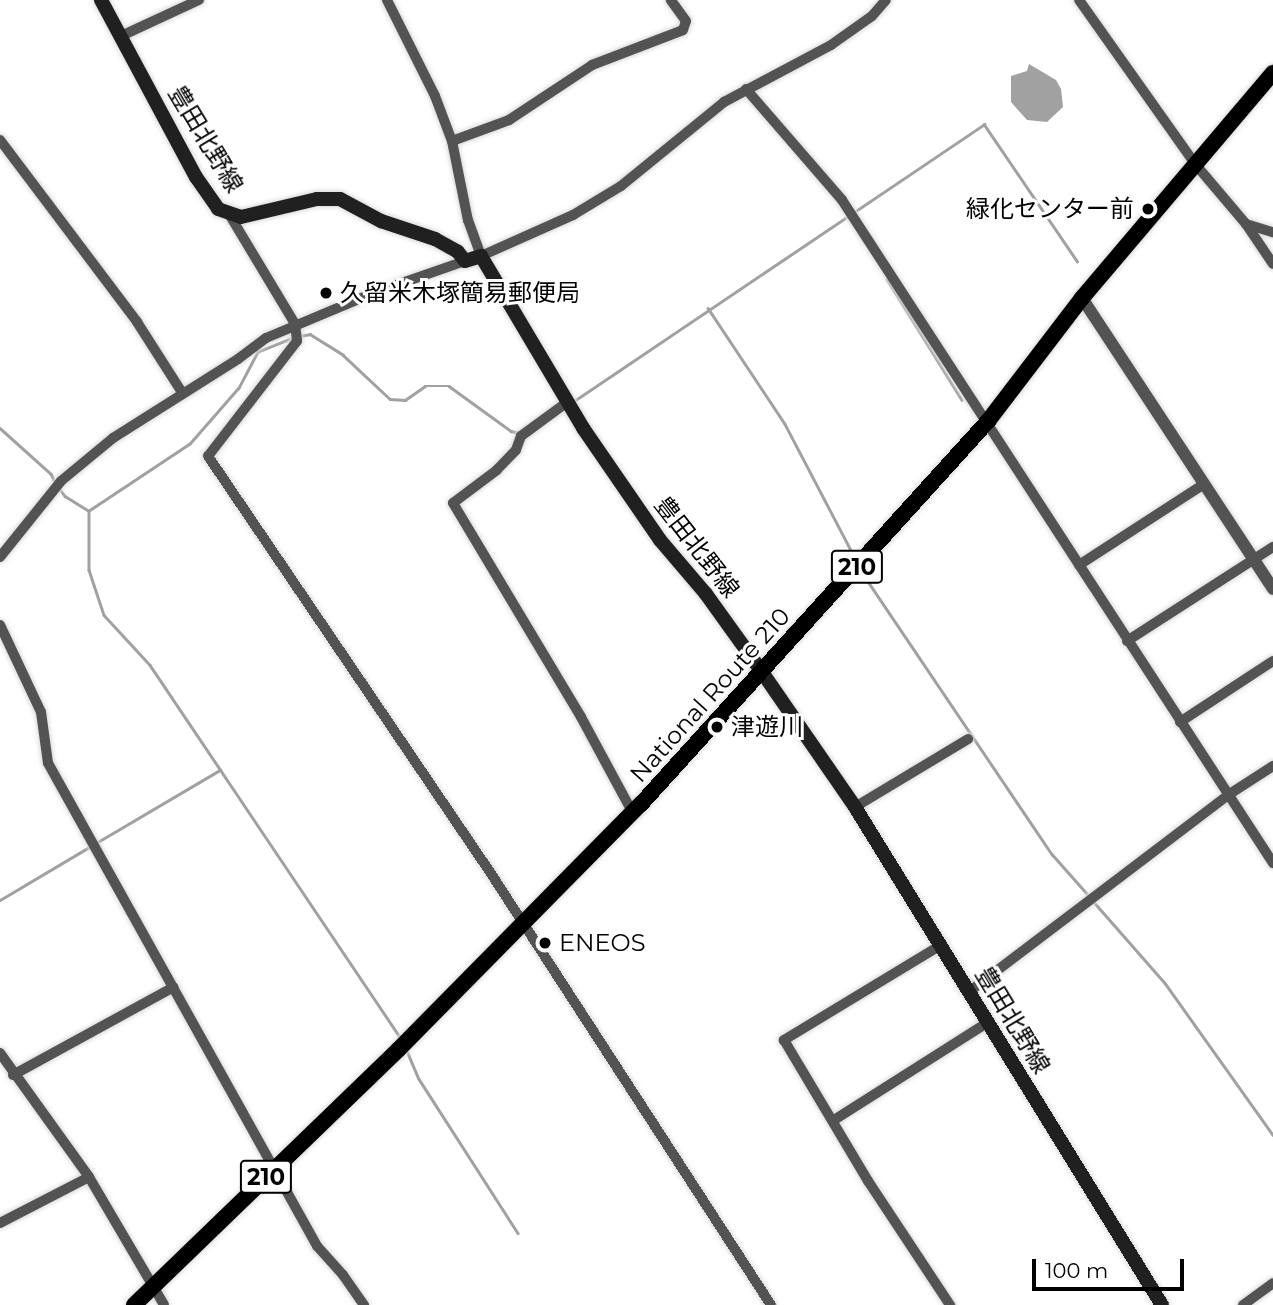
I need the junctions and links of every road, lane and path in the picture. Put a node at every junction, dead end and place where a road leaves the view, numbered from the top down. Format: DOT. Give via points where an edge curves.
graph roads {
  1 [pos="101,0"];
  2 [pos="199,0"];
  3 [pos="387,0"];
  4 [pos="671,0"];
  5 [pos="886,0"];
  6 [pos="1079,0"];
  7 [pos="121,36"];
  8 [pos="1273,73"];
  9 [pos="746,89"];
  10 [pos="0,140"];
  11 [pos="452,141"];
  12 [pos="1195,165"];
  13 [pos="229,214"];
  14 [pos="1246,224"];
  15 [pos="1273,232"];
  16 [pos="481,256"];
  17 [pos="465,261"];
  18 [pos="1273,264"];
  19 [pos="1082,298"];
  20 [pos="295,324"];
  21 [pos="183,394"];
  22 [pos="566,403"];
  23 [pos="988,421"];
  24 [pos="1204,484"];
  25 [pos="1273,547"];
  26 [pos="0,557"];
  27 [pos="1253,558"];
  28 [pos="1079,565"];
  29 [pos="1273,589"];
  30 [pos="0,625"];
  31 [pos="1127,641"];
  32 [pos="1273,661"];
  33 [pos="762,672"];
  34 [pos="1180,722"];
  35 [pos="968,739"];
  36 [pos="1273,766"];
  37 [pos="1228,795"];
  38 [pos="855,807"];
  39 [pos="633,813"];
  40 [pos="1273,863"];
  41 [pos="524,924"];
  42 [pos="941,945"];
  43 [pos="174,987"];
  44 [pos="970,991"];
  45 [pos="987,1023"];
  46 [pos="0,1053"];
  47 [pos="13,1075"];
  48 [pos="834,1121"];
  49 [pos="275,1168"];
  50 [pos="89,1177"];
  51 [pos="0,1223"];
  52 [pos="1273,1283"];
  53 [pos="153,1287"];
  54 [pos="134,1305"];
  55 [pos="164,1305"];
  56 [pos="363,1305"];
  57 [pos="771,1305"];
  58 [pos="950,1305"];
  59 [pos="1162,1305"];
  60 [pos="1242,1305"];
  1 -- 7 [label="main road, 豊田北野線"];
  2 -- 7 [label="street"];
  3 -- 11 [label="street"];
  4 -- 11 [label="street" via="685,20 683,30 592,65 509,120"];
  5 -- 9 [label="street" via="873,16 831,45"];
  6 -- 12 [label="street"];
  7 -- 13 [label="main road, 豊田北野線" via="196,177 218,209"];
  8 -- 12 [label="highway, National Route 210 / 210"];
  9 -- 16 [label="street" via="704,117 621,186 573,215"];
  9 -- 23 [label="street" via="842,200"];
  10 -- 21 [label="street" via="137,322"];
  11 -- 16 [label="street" via="468,220"];
  12 -- 14 [label="street"];
  12 -- 19 [label="highway, National Route 210 / 210"];
  13 -- 17 [label="main road, 豊田北野線" via="264,214 300,203 340,199 381,221 435,239"];
  13 -- 20 [label="street"];
  14 -- 15 [label="street"];
  14 -- 18 [label="street"];
  16 -- 17 [label="main road"];
  16 -- 22 [label="main road, 豊田北野線"];
  17 -- 20 [label="street"];
  19 -- 23 [label="highway, National Route 210 / 210"];
  19 -- 24 [label="street"];
  20 -- 21 [label="street"];
  20 -- 41 [label="street" via="297,341 208,456"];
  21 -- 26 [label="street" via="113,438 61,481"];
  22 -- 33 [label="main road, 豊田北野線" via="660,540"];
  22 -- 39 [label="street" via="521,436 516,450 497,470 453,503"];
  23 -- 28 [label="street"];
  23 -- 33 [label="highway, National Route 210 / 210"];
  24 -- 27 [label="street"];
  24 -- 28 [label="street"];
  25 -- 27 [label="street"];
  27 -- 29 [label="street"];
  27 -- 31 [label="street"];
  28 -- 31 [label="street"];
  30 -- 43 [label="street" via="41,712 48,762"];
  31 -- 34 [label="street"];
  32 -- 34 [label="street"];
  33 -- 38 [label="main road, 豊田北野線"];
  33 -- 39 [label="highway, National Route 210 / 210"];
  34 -- 37 [label="street"];
  35 -- 38 [label="street"];
  36 -- 37 [label="street"];
  37 -- 40 [label="street"];
  37 -- 44 [label="street"];
  38 -- 42 [label="main road, 豊田北野線"];
  39 -- 41 [label="highway, National Route 210 / 210"];
  41 -- 49 [label="highway, National Route 210 / 210"];
  41 -- 57 [label="street"];
  42 -- 44 [label="main road, 豊田北野線"];
  42 -- 48 [label="street" via="784,1040"];
  43 -- 47 [label="street"];
  43 -- 49 [label="street"];
  44 -- 45 [label="main road, 豊田北野線"];
  45 -- 48 [label="street"];
  45 -- 59 [label="main road, 豊田北野線"];
  46 -- 47 [label="street"];
  47 -- 50 [label="street"];
  48 -- 58 [label="street"];
  49 -- 53 [label="highway, National Route 210 / 210"];
  49 -- 56 [label="street" via="317,1246"];
  50 -- 51 [label="street"];
  50 -- 53 [label="street"];
  52 -- 60 [label="street"];
  53 -- 54 [label="highway, National Route 210 / 210"];
  53 -- 55 [label="street"];
}
